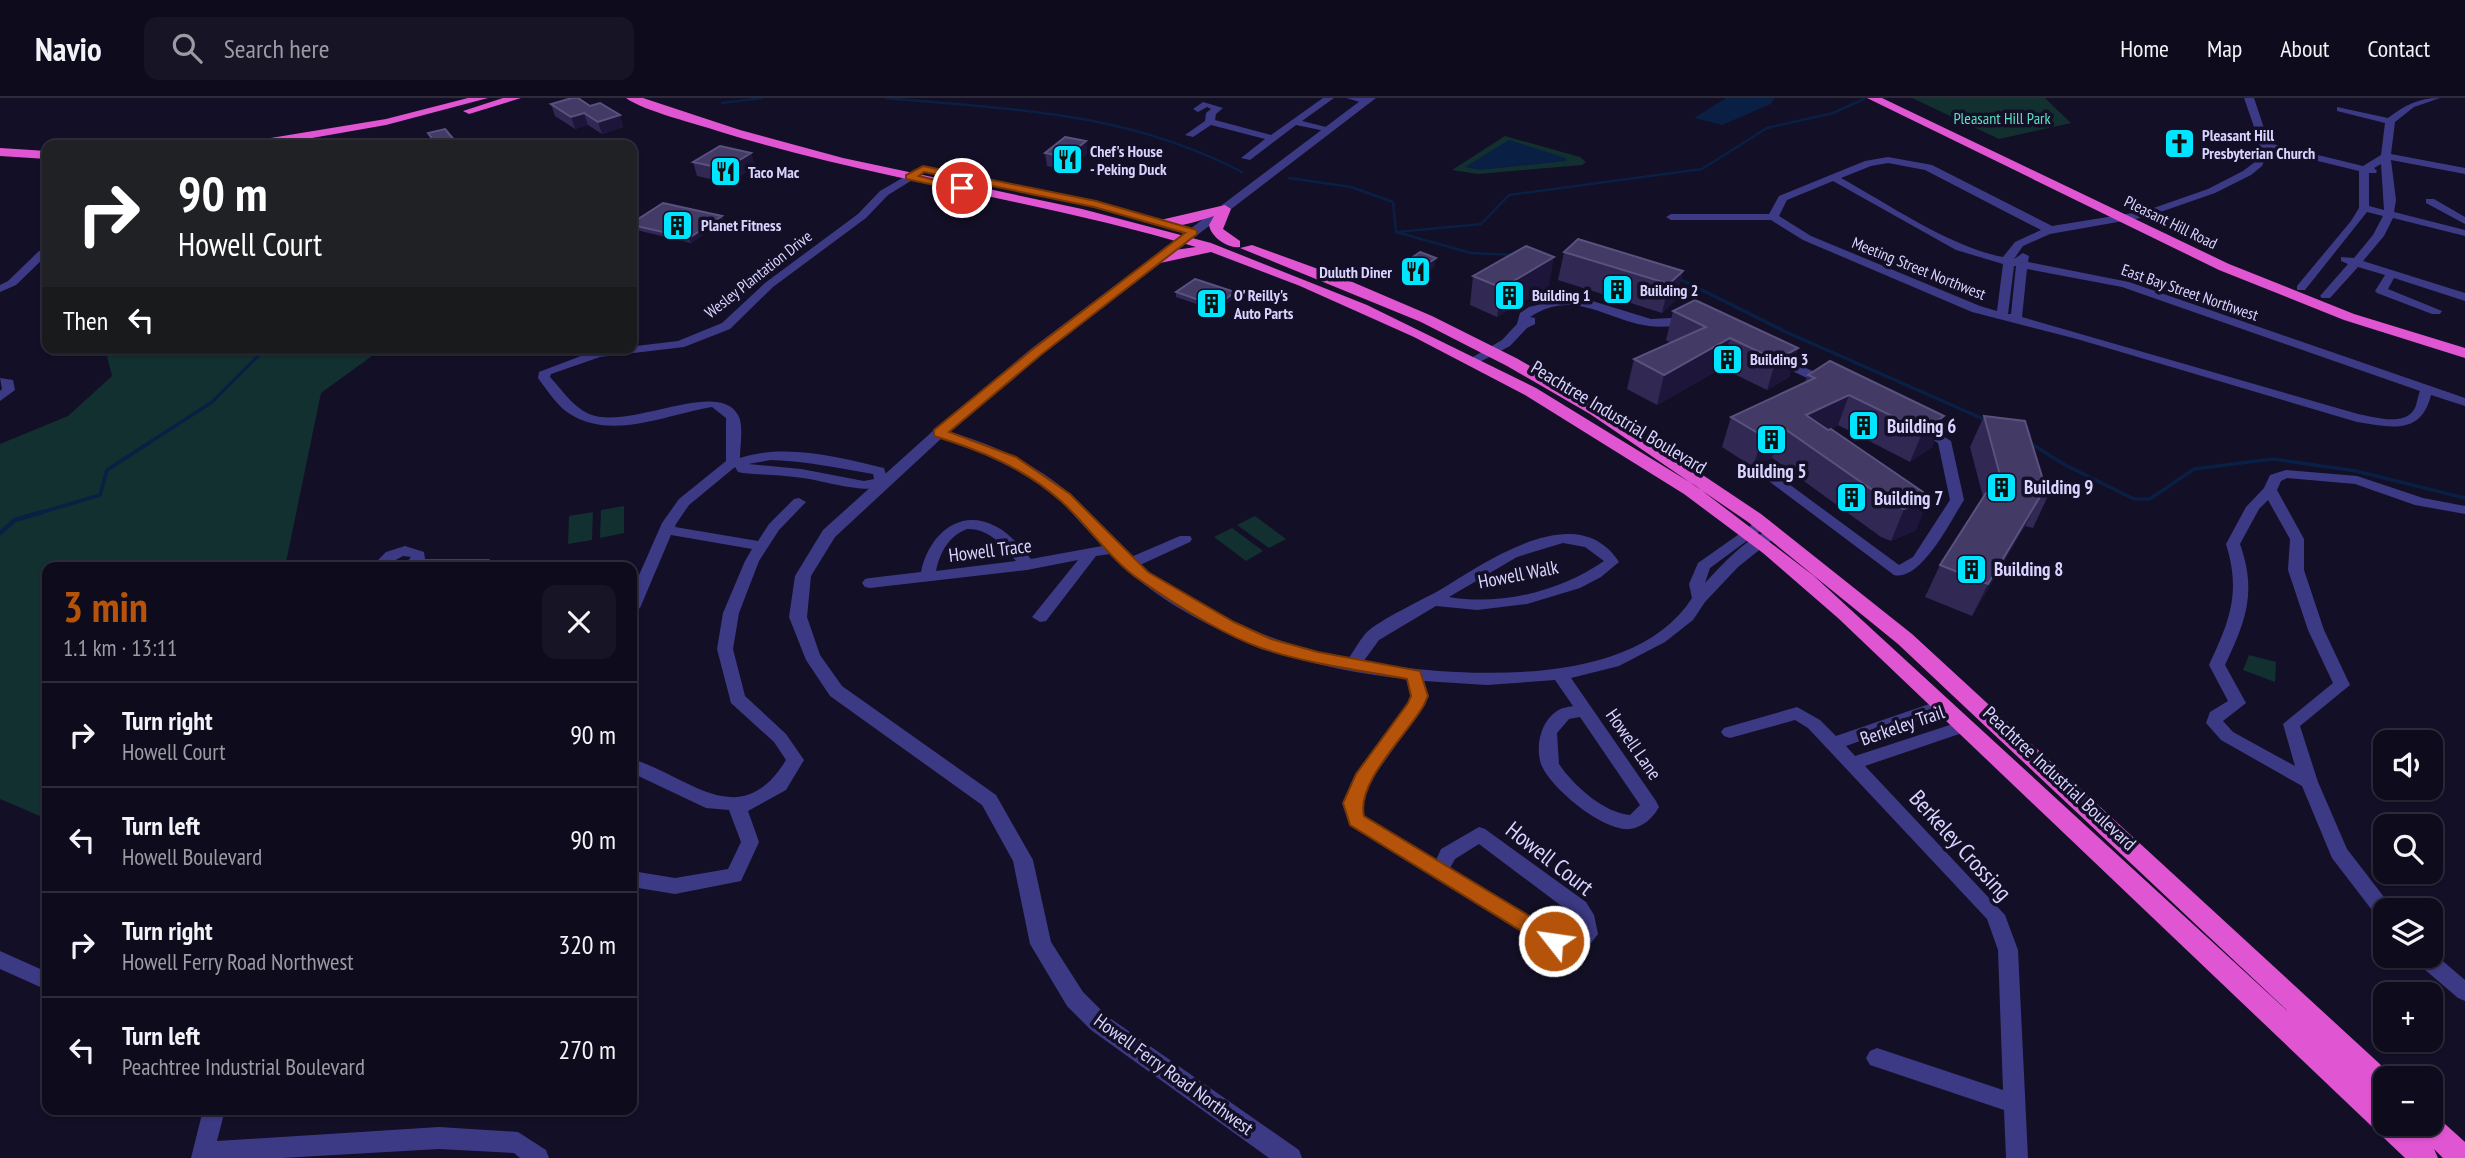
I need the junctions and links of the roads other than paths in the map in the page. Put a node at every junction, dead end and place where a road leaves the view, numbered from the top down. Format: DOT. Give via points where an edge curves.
graph roads {
  1 [pos="482,98"];
  2 [pos="515,98"];
  3 [pos="632,98"];
  4 [pos="666,98"];
  5 [pos="1329,98"];
  6 [pos="1351,98"];
  7 [pos="1873,98"];
  8 [pos="1896,98"];
  9 [pos="2249,98"];
  10 [pos="2435,98"];
  11 [pos="1369,99"];
  12 [pos="2340,108"];
  13 [pos="2390,121"];
  14 [pos="1294,122"];
  15 [pos="1327,130"];
  16 [pos="1189,135"];
  17 [pos="1273,138"];
  18 [pos="282,140"];
  19 [pos="331,140"];
  20 [pos="2263,145"];
  21 [pos="0,152"];
  22 [pos="42,155"];
  23 [pos="2386,156"];
  24 [pos="1246,158"];
  25 [pos="0,161"];
  26 [pos="42,163"];
  27 [pos="923,169"];
  28 [pos="2364,170"];
  29 [pos="2465,171"];
  30 [pos="2389,174"];
  31 [pos="910,177"];
  32 [pos="1832,177"];
  33 [pos="2430,201"];
  34 [pos="2364,208"];
  35 [pos="1225,209"];
  36 [pos="2389,214"];
  37 [pos="2142,215"];
  38 [pos="1671,217"];
  39 [pos="1773,217"];
  40 [pos="2120,218"];
  41 [pos="2465,221"];
  42 [pos="1159,222"];
  43 [pos="2054,232"];
  44 [pos="2465,233"];
  45 [pos="1189,236"];
  46 [pos="1235,244"];
  47 [pos="1216,250"];
  48 [pos="42,254"];
  49 [pos="2330,254"];
  50 [pos="1156,262"];
  51 [pos="2354,262"];
  52 [pos="2015,263"];
  53 [pos="2391,274"];
  54 [pos="2301,288"];
  55 [pos="0,289"];
  56 [pos="2326,296"];
  57 [pos="2465,297"];
  58 [pos="2436,311"];
  59 [pos="2002,316"];
  60 [pos="2016,319"];
  61 [pos="1706,324"];
  62 [pos="2465,342"];
  63 [pos="1755,348"];
  64 [pos="637,349"];
  65 [pos="1491,351"];
  66 [pos="598,354"];
  67 [pos="2465,354"];
  68 [pos="1472,361"];
  69 [pos="0,382"];
  70 [pos="1842,389"];
  71 [pos="2427,389"];
  72 [pos="0,397"];
  73 [pos="2465,402"];
  74 [pos="1905,418"];
  75 [pos="939,433"];
  76 [pos="737,462"];
  77 [pos="832,463"];
  78 [pos="822,476"];
  79 [pos="1773,479"];
  80 [pos="884,482"];
  81 [pos="2270,490"];
  82 [pos="799,502"];
  83 [pos="2465,510"];
  84 [pos="666,530"];
  85 [pos="1761,532"];
  86 [pos="1185,539"];
  87 [pos="762,546"];
  88 [pos="1114,548"];
  89 [pos="1089,555"];
  90 [pos="385,562"];
  91 [pos="415,562"];
  92 [pos="1129,564"];
  93 [pos="1027,565"];
  94 [pos="927,577"];
  95 [pos="870,583"];
  96 [pos="637,597"];
  97 [pos="1434,600"];
  98 [pos="1040,617"];
  99 [pos="1353,664"];
  100 [pos="1558,673"];
  101 [pos="1414,675"];
  102 [pos="1944,705"];
  103 [pos="1585,711"];
  104 [pos="1965,726"];
  105 [pos="1730,732"];
  106 [pos="1833,744"];
  107 [pos="1852,764"];
  108 [pos="637,768"];
  109 [pos="2309,782"];
  110 [pos="736,804"];
  111 [pos="1439,872"];
  112 [pos="637,880"];
  113 [pos="2374,898"];
  114 [pos="0,960"];
  115 [pos="2437,968"];
  116 [pos="42,979"];
  117 [pos="2465,992"];
  118 [pos="1877,1058"];
  119 [pos="2373,1075"];
  120 [pos="2012,1102"];
  121 [pos="2373,1109"];
  122 [pos="213,1115"];
  123 [pos="2401,1136"];
  124 [pos="2439,1136"];
  125 [pos="204,1155"];
  126 [pos="538,1158"];
  127 [pos="1290,1158"];
  128 [pos="2017,1158"];
  129 [pos="2424,1158"];
  130 [pos="2463,1158"];
  1 -- 18 [label="highway" via="386,122"];
  2 -- 19 [label="highway"];
  3 -- 31 [label="highway, Peachtree Industrial Boulevard" via="739,135"];
  4 -- 27 [label="highway, Peachtree Industrial Boulevard" via="755,127"];
  5 -- 14 [label="street"];
  6 -- 11 [label="street"];
  7 -- 40 [label="highway, Pleasant Hill Road"];
  8 -- 37 [label="highway, Pleasant Hill Road"];
  9 -- 20 [label="street"];
  10 -- 13 [label="street" via="2412,105"];
  11 -- 15 [label="street, Howell Ferry Road Northwest"];
  12 -- 13 [label="street"];
  13 -- 23 [label="street"];
  14 -- 15 [label="street"];
  14 -- 17 [label="street"];
  15 -- 35 [label="street, Howell Ferry Road Northwest"];
  16 -- 17 [label="street" via="1211,117"];
  17 -- 24 [label="street"];
  20 -- 28 [label="street"];
  20 -- 37 [label="street" via="2264,156 2257,168"];
  21 -- 22 [label="highway"];
  23 -- 28 [label="street"];
  23 -- 29 [label="street"];
  23 -- 30 [label="street"];
  25 -- 26 [label="highway"];
  27 -- 31 [label="street"];
  27 -- 42 [label="highway, Peachtree Industrial Boulevard" via="1096,204"];
  28 -- 30 [label="street"];
  28 -- 34 [label="street"];
  30 -- 36 [label="street"];
  31 -- 45 [label="highway, Peachtree Industrial Boulevard"];
  31 -- 64 [label="street, Wesley Plantation Drive" via="769,285 726,326 680,344"];
  32 -- 39 [label="street" via="1783,198"];
  32 -- 43 [label="street" via="1869,163 1909,162 1928,167"];
  32 -- 52 [label="street, East Bay Street Northwest" via="1960,248"];
  33 -- 41 [label="street"];
  34 -- 36 [label="street"];
  34 -- 49 [label="street"];
  35 -- 42 [label="highway" via="1189,220"];
  35 -- 45 [label="street, Howell Ferry Road Northwest"];
  35 -- 46 [label="highway" via="1217,231"];
  36 -- 44 [label="street"];
  36 -- 51 [label="street" via="2377,237"];
  37 -- 40 [label="street"];
  37 -- 54 [label="highway, Pleasant Hill Road"];
  38 -- 39 [label="street"];
  39 -- 59 [label="street, Meeting Street Northwest" via="1788,229 1872,267"];
  40 -- 43 [label="street"];
  40 -- 52 [label="street" via="2034,246"];
  40 -- 67 [label="highway, Pleasant Hill Road" via="2224,267 2349,317"];
  42 -- 45 [label="highway, Peachtree Industrial Boulevard"];
  43 -- 52 [label="street" via="2022,242 2010,253"];
  45 -- 46 [label="highway, Peachtree Industrial Boulevard"];
  45 -- 47 [label="highway, Peachtree Industrial Boulevard"];
  45 -- 50 [label="street, Howell Ferry Road Northwest"];
  46 -- 65 [label="highway, Peachtree Industrial Boulevard" via="1353,287"];
  47 -- 50 [label="highway" via="1180,253"];
  47 -- 68 [label="highway, Peachtree Industrial Boulevard" via="1336,297"];
  48 -- 55 [label="street"];
  49 -- 51 [label="street"];
  49 -- 54 [label="street"];
  50 -- 75 [label="street, Howell Ferry Road Northwest"];
  51 -- 53 [label="street"];
  51 -- 56 [label="street"];
  52 -- 59 [label="street"];
  52 -- 60 [label="street"];
  52 -- 71 [label="street, East Bay Street Northwest" via="2124,284"];
  53 -- 57 [label="street"];
  53 -- 58 [label="street" via="2381,291"];
  54 -- 56 [label="highway, Pleasant Hill Road"];
  56 -- 62 [label="highway, Pleasant Hill Road"];
  59 -- 60 [label="street, Meeting Street Northwest"];
  60 -- 71 [label="street, Meeting Street Northwest" via="2357,418 2409,421 2420,410"];
  61 -- 65 [label="street" via="1681,320 1650,323 1576,300 1545,309"];
  63 -- 70 [label="street"];
  65 -- 68 [label="street"];
  65 -- 85 [label="highway, Peachtree Industrial Boulevard" via="1625,427"];
  66 -- 76 [label="street, Wesley Plantation Drive" via="545,372 544,378 574,411 590,418 631,420 714,403 733,417"];
  68 -- 85 [label="highway, Peachtree Industrial Boulevard"];
  69 -- 72 [label="street" via="8,383 9,390"];
  71 -- 73 [label="street, East Bay Street Northwest"];
  74 -- 79 [label="street" via="1944,441 1957,500 1918,560 1899,572"];
  75 -- 80 [label="street, Howell Ferry Road Northwest"];
  75 -- 88 [label="street" via="1011,460 1065,497"];
  76 -- 77 [label="street" via="752,457"];
  76 -- 78 [label="street" via="743,469"];
  76 -- 84 [label="street" via="684,502"];
  77 -- 78 [label="street"];
  77 -- 80 [label="street" via="879,471"];
  78 -- 80 [label="street" via="864,485"];
  80 -- 127 [label="street, Howell Ferry Road Northwest" via="829,534 803,576 798,617 812,656 836,691 989,800 1023,860 1041,944 1075,999 1099,1023"];
  81 -- 83 [label="street" via="2275,478 2286,474 2357,480 2420,502"];
  81 -- 109 [label="street" via="2297,540 2296,570 2316,630 2342,685 2291,724"];
  81 -- 109 [label="street" via="2253,507 2233,544 2243,568 2240,618 2217,665 2238,703 2216,716 2214,723 2227,736"];
  82 -- 87 [label="street"];
  84 -- 87 [label="street"];
  84 -- 96 [label="street"];
  85 -- 100 [label="street" via="1688,617 1658,640 1611,663"];
  85 -- 102 [label="highway, Peachtree Industrial Boulevard"];
  85 -- 119 [label="highway, Peachtree Industrial Boulevard" via="1905,639"];
  86 -- 92 [label="street"];
  87 -- 110 [label="street" via="731,613 725,649 737,699 780,738 795,760 780,785 747,804"];
  88 -- 89 [label="street, Howell Trace"];
  88 -- 92 [label="street"];
  89 -- 93 [label="street, Howell Trace"];
  89 -- 98 [label="street"];
  90 -- 91 [label="street" via="408,550 419,555"];
  92 -- 99 [label="street" via="1265,643"];
  93 -- 94 [label="street, Howell Trace"];
  93 -- 94 [label="street" via="997,534 972,524 951,530 938,541 929,558"];
  94 -- 95 [label="street, Howell Trace"];
  97 -- 97 [label="street, Howell Walk" via="1545,540 1581,541 1608,555 1612,562 1572,585 1528,597 1470,604"];
  97 -- 99 [label="street, Howell Walk" via="1373,636"];
  99 -- 101 [label="street"];
  100 -- 101 [label="street" via="1460,679"];
  100 -- 103 [label="street, Howell Lane"];
  101 -- 111 [label="street, Howell Court" via="1419,696 1416,705 1363,779 1352,803 1356,820"];
  102 -- 104 [label="highway, Peachtree Industrial Boulevard"];
  102 -- 106 [label="street, Berkeley Trail"];
  103 -- 103 [label="street, Howell Lane" via="1647,800 1650,807 1638,819 1613,819 1557,776 1550,763 1549,731 1554,723 1563,715"];
  104 -- 107 [label="street, Berkeley Trail"];
  104 -- 121 [label="highway, Peachtree Industrial Boulevard"];
  105 -- 106 [label="street, Berkeley Crossing" via="1797,713"];
  106 -- 107 [label="street, Berkeley Crossing"];
  107 -- 120 [label="street, Berkeley Crossing" via="1995,915 2008,950 2014,1043"];
  108 -- 110 [label="street" via="712,803"];
  109 -- 113 [label="street" via="2339,853"];
  110 -- 112 [label="street" via="750,842 734,876 675,886"];
  111 -- 111 [label="street, Howell Court" via="1554,941 1572,944 1588,934 1587,920 1570,900 1479,834 1448,854"];
  114 -- 116 [label="street"];
  115 -- 117 [label="street"];
  118 -- 120 [label="street"];
  120 -- 128 [label="street, Berkeley Crossing"];
  122 -- 125 [label="street"];
  123 -- 129 [label="highway, Peachtree Industrial Boulevard"];
  124 -- 130 [label="highway"];
  125 -- 126 [label="street" via="439,1138 518,1143"];
}
